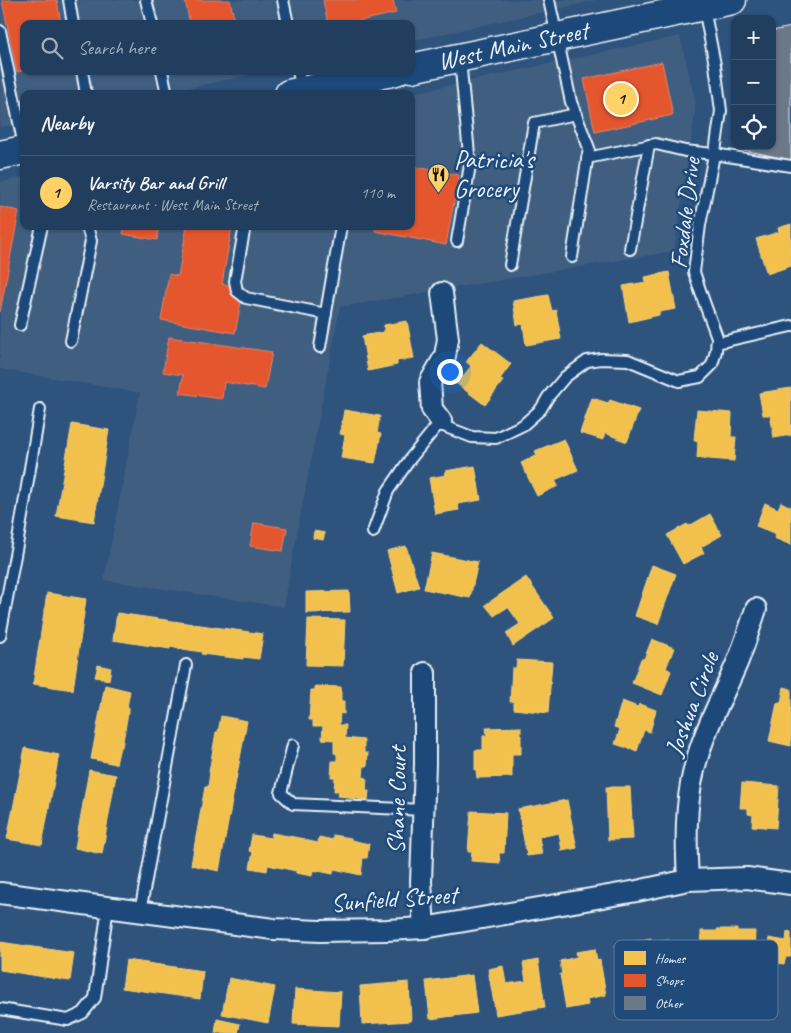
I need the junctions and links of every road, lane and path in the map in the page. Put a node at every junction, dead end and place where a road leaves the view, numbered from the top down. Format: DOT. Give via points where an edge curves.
graph roads {
  1 [pos="69,0"];
  2 [pos="146,0"];
  3 [pos="283,0"];
  4 [pos="549,0"];
  5 [pos="732,0"];
  6 [pos="703,3"];
  7 [pos="72,20"];
  8 [pos="151,20"];
  9 [pos="287,20"];
  10 [pos="0,32"];
  11 [pos="557,37"];
  12 [pos="460,58"];
  13 [pos="415,67"];
  14 [pos="83,75"];
  15 [pos="163,75"];
  16 [pos="384,75"];
  17 [pos="296,85"];
  18 [pos="85,90"];
  19 [pos="166,90"];
  20 [pos="576,114"];
  21 [pos="20,127"];
  22 [pos="650,145"];
  23 [pos="20,151"];
  24 [pos="714,154"];
  25 [pos="0,155"];
  26 [pos="588,158"];
  27 [pos="791,166"];
  28 [pos="41,230"];
  29 [pos="88,230"];
  30 [pos="244,230"];
  31 [pos="340,230"];
  32 [pos="457,241"];
  33 [pos="630,249"];
  34 [pos="572,257"];
  35 [pos="510,265"];
  36 [pos="442,293"];
  37 [pos="326,314"];
  38 [pos="20,325"];
  39 [pos="791,326"];
  40 [pos="71,341"];
  41 [pos="717,343"];
  42 [pos="320,347"];
  43 [pos="40,409"];
  44 [pos="441,421"];
  45 [pos="373,532"];
  46 [pos="756,609"];
  47 [pos="0,636"];
  48 [pos="186,665"];
  49 [pos="425,673"];
  50 [pos="293,745"];
  51 [pos="424,810"];
  52 [pos="688,880"];
  53 [pos="791,884"];
  54 [pos="0,893"];
  55 [pos="108,908"];
  56 [pos="140,912"];
  57 [pos="424,928"];
  58 [pos="0,1009"];
  1 -- 7 [label="lane"];
  2 -- 8 [label="lane"];
  3 -- 9 [label="lane"];
  4 -- 11 [label="lane"];
  5 -- 6 [label="main road, West Main Street"];
  6 -- 11 [label="main road, West Main Street"];
  6 -- 24 [label="lane, Foxdale Drive" via="721,111"];
  10 -- 21 [label="lane"];
  11 -- 12 [label="main road, West Main Street"];
  11 -- 20 [label="lane"];
  12 -- 13 [label="main road, West Main Street"];
  12 -- 32 [label="lane" via="470,166"];
  14 -- 18 [label="lane"];
  15 -- 19 [label="lane"];
  16 -- 17 [label="main road" via="362,82"];
  20 -- 26 [label="lane" via="589,148"];
  20 -- 35 [label="lane" via="534,123"];
  22 -- 24 [label="lane"];
  22 -- 26 [label="lane"];
  22 -- 33 [label="lane"];
  23 -- 25 [label="main road"];
  24 -- 27 [label="lane"];
  24 -- 41 [label="lane, Foxdale Drive" via="694,272"];
  26 -- 34 [label="lane"];
  28 -- 38 [label="lane"];
  29 -- 40 [label="lane" via="91,241"];
  30 -- 37 [label="lane" via="235,281 238,291 246,298"];
  31 -- 37 [label="lane"];
  36 -- 44 [label="street" via="448,339 445,356 430,382 432,409"];
  37 -- 42 [label="lane"];
  39 -- 41 [label="lane"];
  41 -- 44 [label="lane, Foxdale Drive" via="712,366 700,377 679,381 628,360 587,361 565,377 523,425 496,438 472,437 446,427"];
  43 -- 47 [label="lane"];
  44 -- 45 [label="lane" via="388,491"];
  46 -- 52 [label="street, Joshua Circle" via="738,661 703,738 694,769 689,792"];
  48 -- 56 [label="lane"];
  49 -- 51 [label="street, Shane Court"];
  50 -- 51 [label="lane" via="281,792 293,804"];
  51 -- 57 [label="street, Shane Court" via="421,882"];
  52 -- 53 [label="street, Sunfield Street" via="747,878"];
  52 -- 57 [label="street, Sunfield Street"];
  54 -- 55 [label="street, Sunfield Street"];
  55 -- 56 [label="street, Sunfield Street"];
  55 -- 58 [label="lane" via="95,998 83,1013 68,1020"];
  56 -- 57 [label="street, Sunfield Street" via="273,929"];
}
